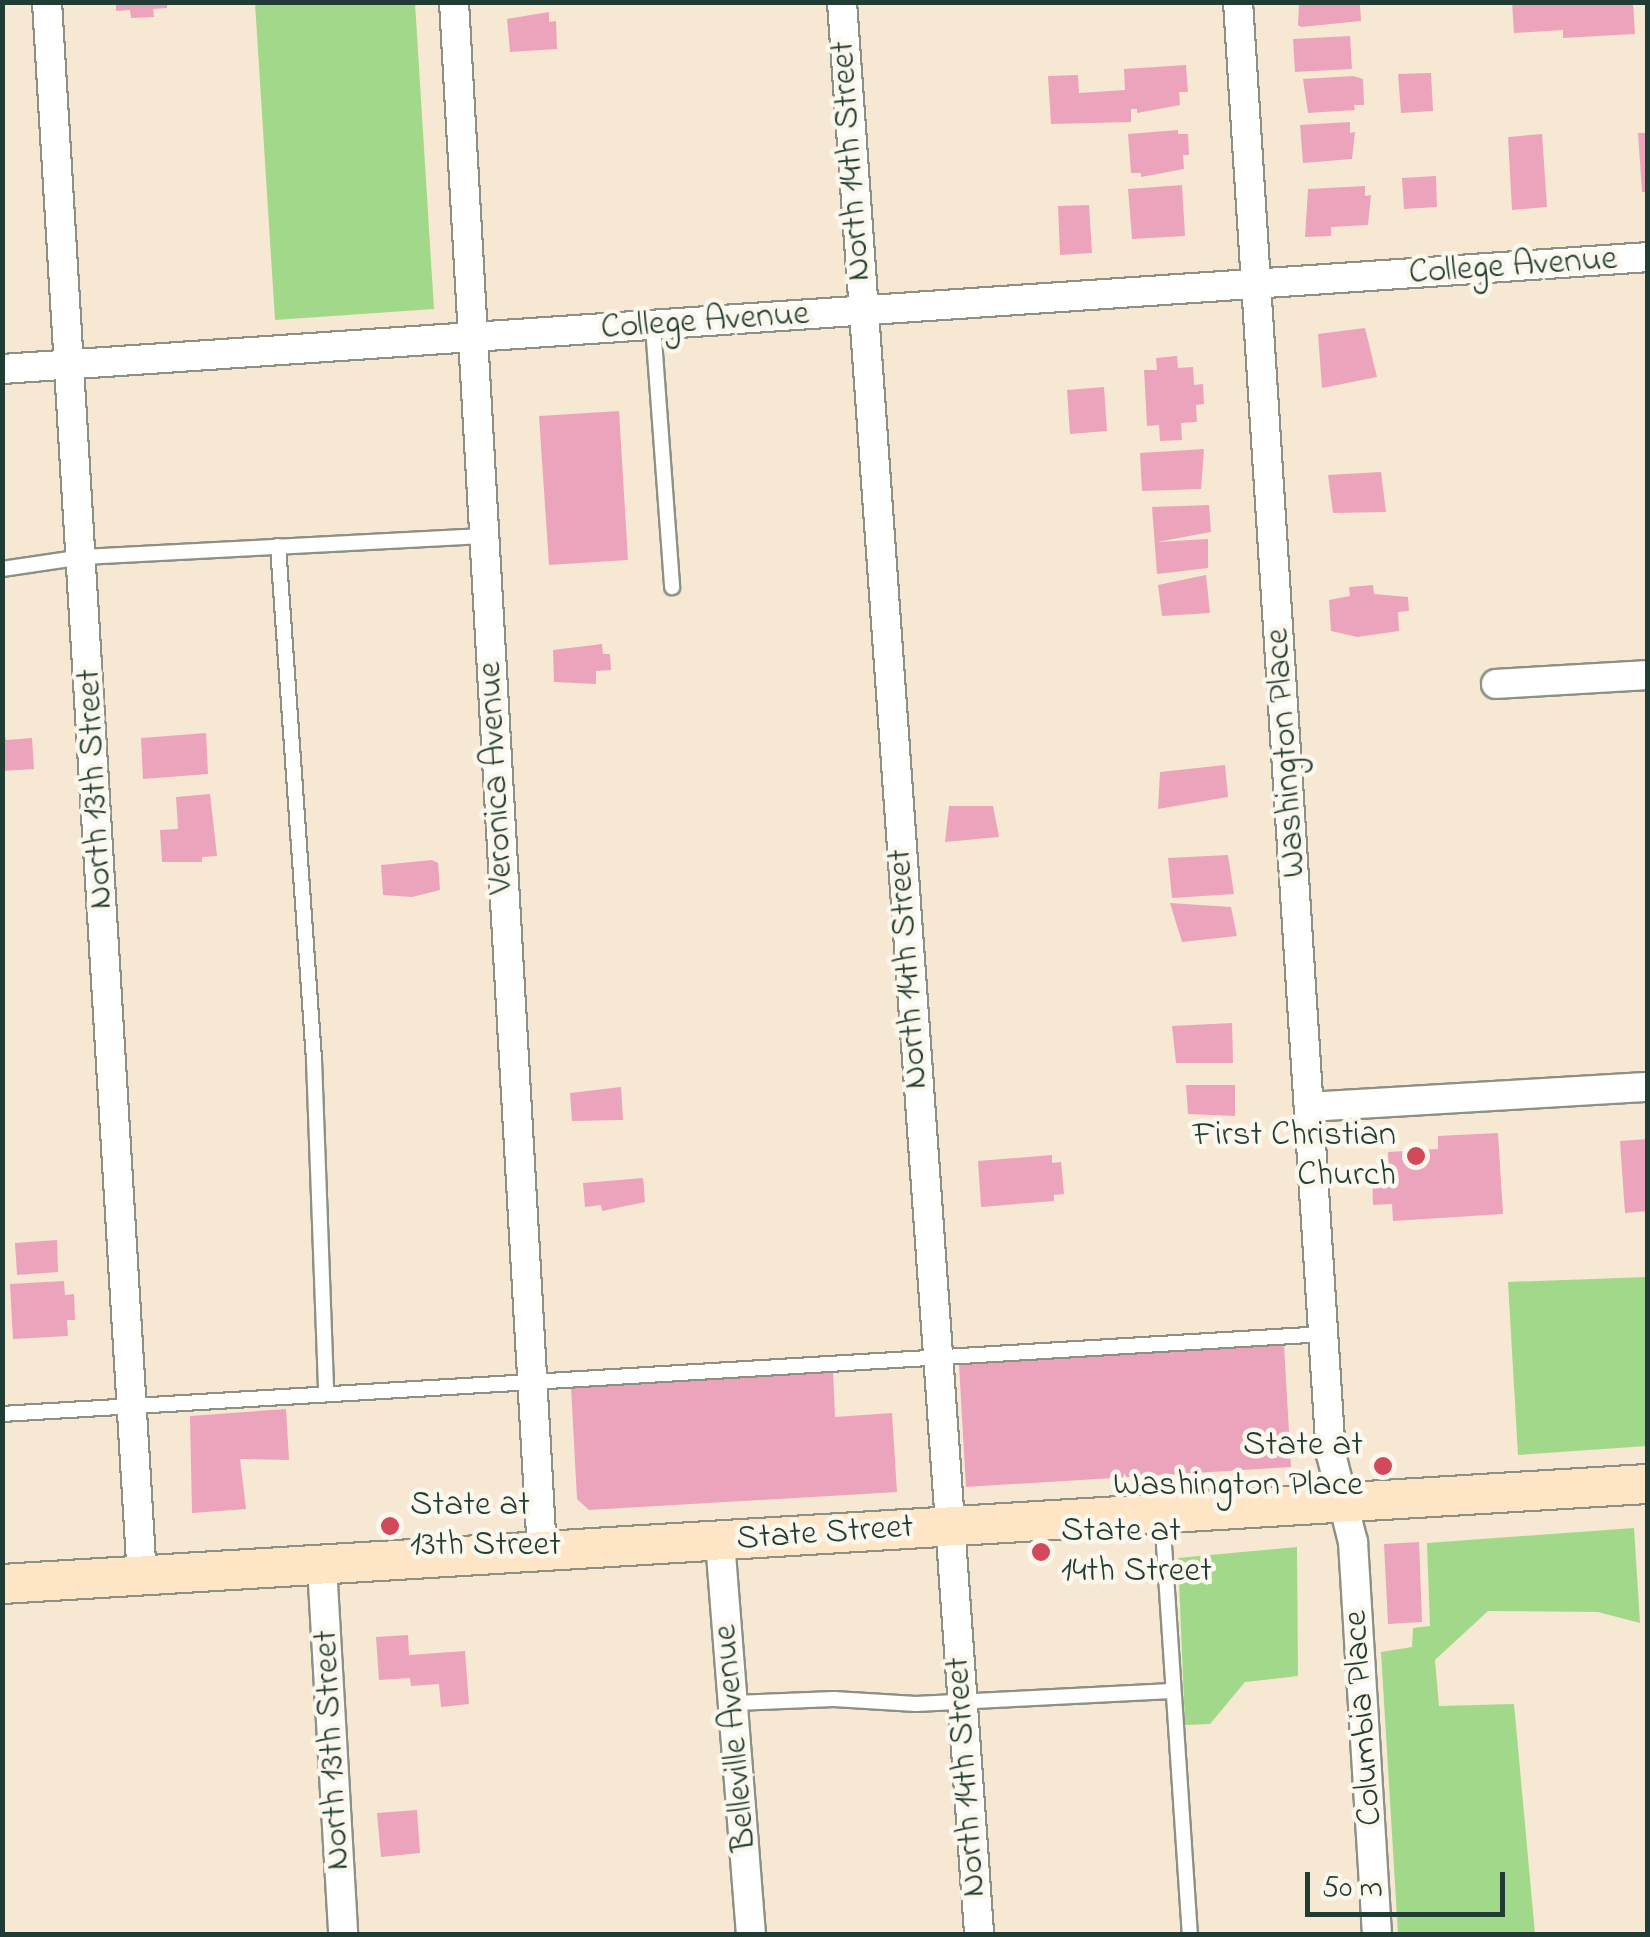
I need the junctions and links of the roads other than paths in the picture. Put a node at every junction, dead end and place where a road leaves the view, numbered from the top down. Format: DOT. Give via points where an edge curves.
graph roads {
  1 [pos="46,2"];
  2 [pos="454,2"];
  3 [pos="842,2"];
  4 [pos="1238,2"];
  5 [pos="1648,258"];
  6 [pos="1256,285"];
  7 [pos="862,311"];
  8 [pos="653,326"];
  9 [pos="470,339"];
  10 [pos="70,364"];
  11 [pos="2,369"];
  12 [pos="483,536"];
  13 [pos="278,546"];
  14 [pos="83,557"];
  15 [pos="2,569"];
  16 [pos="672,587"];
  17 [pos="1648,675"];
  18 [pos="1496,684"];
  19 [pos="1648,1088"];
  20 [pos="1309,1107"];
  21 [pos="1324,1334"];
  22 [pos="936,1358"];
  23 [pos="532,1381"];
  24 [pos="326,1394"];
  25 [pos="131,1405"];
  26 [pos="2,1414"];
  27 [pos="1648,1484"];
  28 [pos="1344,1502"];
  29 [pos="1162,1514"];
  30 [pos="948,1527"];
  31 [pos="720,1541"];
  32 [pos="542,1552"];
  33 [pos="322,1566"];
  34 [pos="142,1576"];
  35 [pos="2,1584"];
  36 [pos="1172,1691"];
  37 [pos="961,1699"];
  38 [pos="735,1703"];
  39 [pos="343,1934"];
  40 [pos="751,1934"];
  41 [pos="979,1934"];
  42 [pos="1190,1934"];
  43 [pos="1377,1934"];
  1 -- 10 [label="street, North 13th Street"];
  2 -- 9 [label="street, Veronica Avenue"];
  3 -- 7 [label="street, North 14th Street"];
  4 -- 6 [label="street, Washington Place"];
  5 -- 6 [label="street, College Avenue"];
  6 -- 7 [label="street, College Avenue"];
  6 -- 20 [label="street, Washington Place"];
  7 -- 8 [label="street, College Avenue"];
  7 -- 22 [label="street, North 14th Street"];
  8 -- 9 [label="street, College Avenue"];
  8 -- 16 [label="lane"];
  9 -- 10 [label="street, College Avenue"];
  9 -- 12 [label="street, Veronica Avenue"];
  10 -- 11 [label="street, College Avenue"];
  10 -- 14 [label="street, North 13th Street"];
  12 -- 13 [label="lane"];
  12 -- 23 [label="street, Veronica Avenue"];
  13 -- 14 [label="lane"];
  13 -- 24 [label="lane" via="314,1060"];
  14 -- 15 [label="lane"];
  14 -- 25 [label="street, North 13th Street"];
  17 -- 18 [label="street"];
  19 -- 20 [label="street"];
  20 -- 21 [label="street, Washington Place"];
  21 -- 22 [label="lane"];
  21 -- 28 [label="street, Washington Place" via="1331,1454"];
  22 -- 23 [label="lane"];
  22 -- 30 [label="street, North 14th Street"];
  23 -- 24 [label="lane"];
  23 -- 32 [label="street, Veronica Avenue"];
  24 -- 25 [label="lane"];
  25 -- 26 [label="lane"];
  25 -- 34 [label="street, North 13th Street"];
  27 -- 28 [label="main road, State Street"];
  28 -- 29 [label="main road, State Street"];
  28 -- 43 [label="street, Columbia Place" via="1353,1542"];
  29 -- 30 [label="main road, State Street"];
  29 -- 36 [label="lane"];
  30 -- 31 [label="main road, State Street"];
  30 -- 37 [label="street, North 14th Street"];
  31 -- 32 [label="main road, State Street"];
  31 -- 38 [label="street, Belleville Avenue"];
  32 -- 33 [label="main road, State Street"];
  33 -- 34 [label="main road, State Street"];
  33 -- 39 [label="street, North 13th Street"];
  34 -- 35 [label="main road, State Street"];
  36 -- 37 [label="lane"];
  36 -- 42 [label="lane"];
  37 -- 38 [label="lane"];
  37 -- 41 [label="street, North 14th Street"];
  38 -- 40 [label="street, Belleville Avenue"];
}
